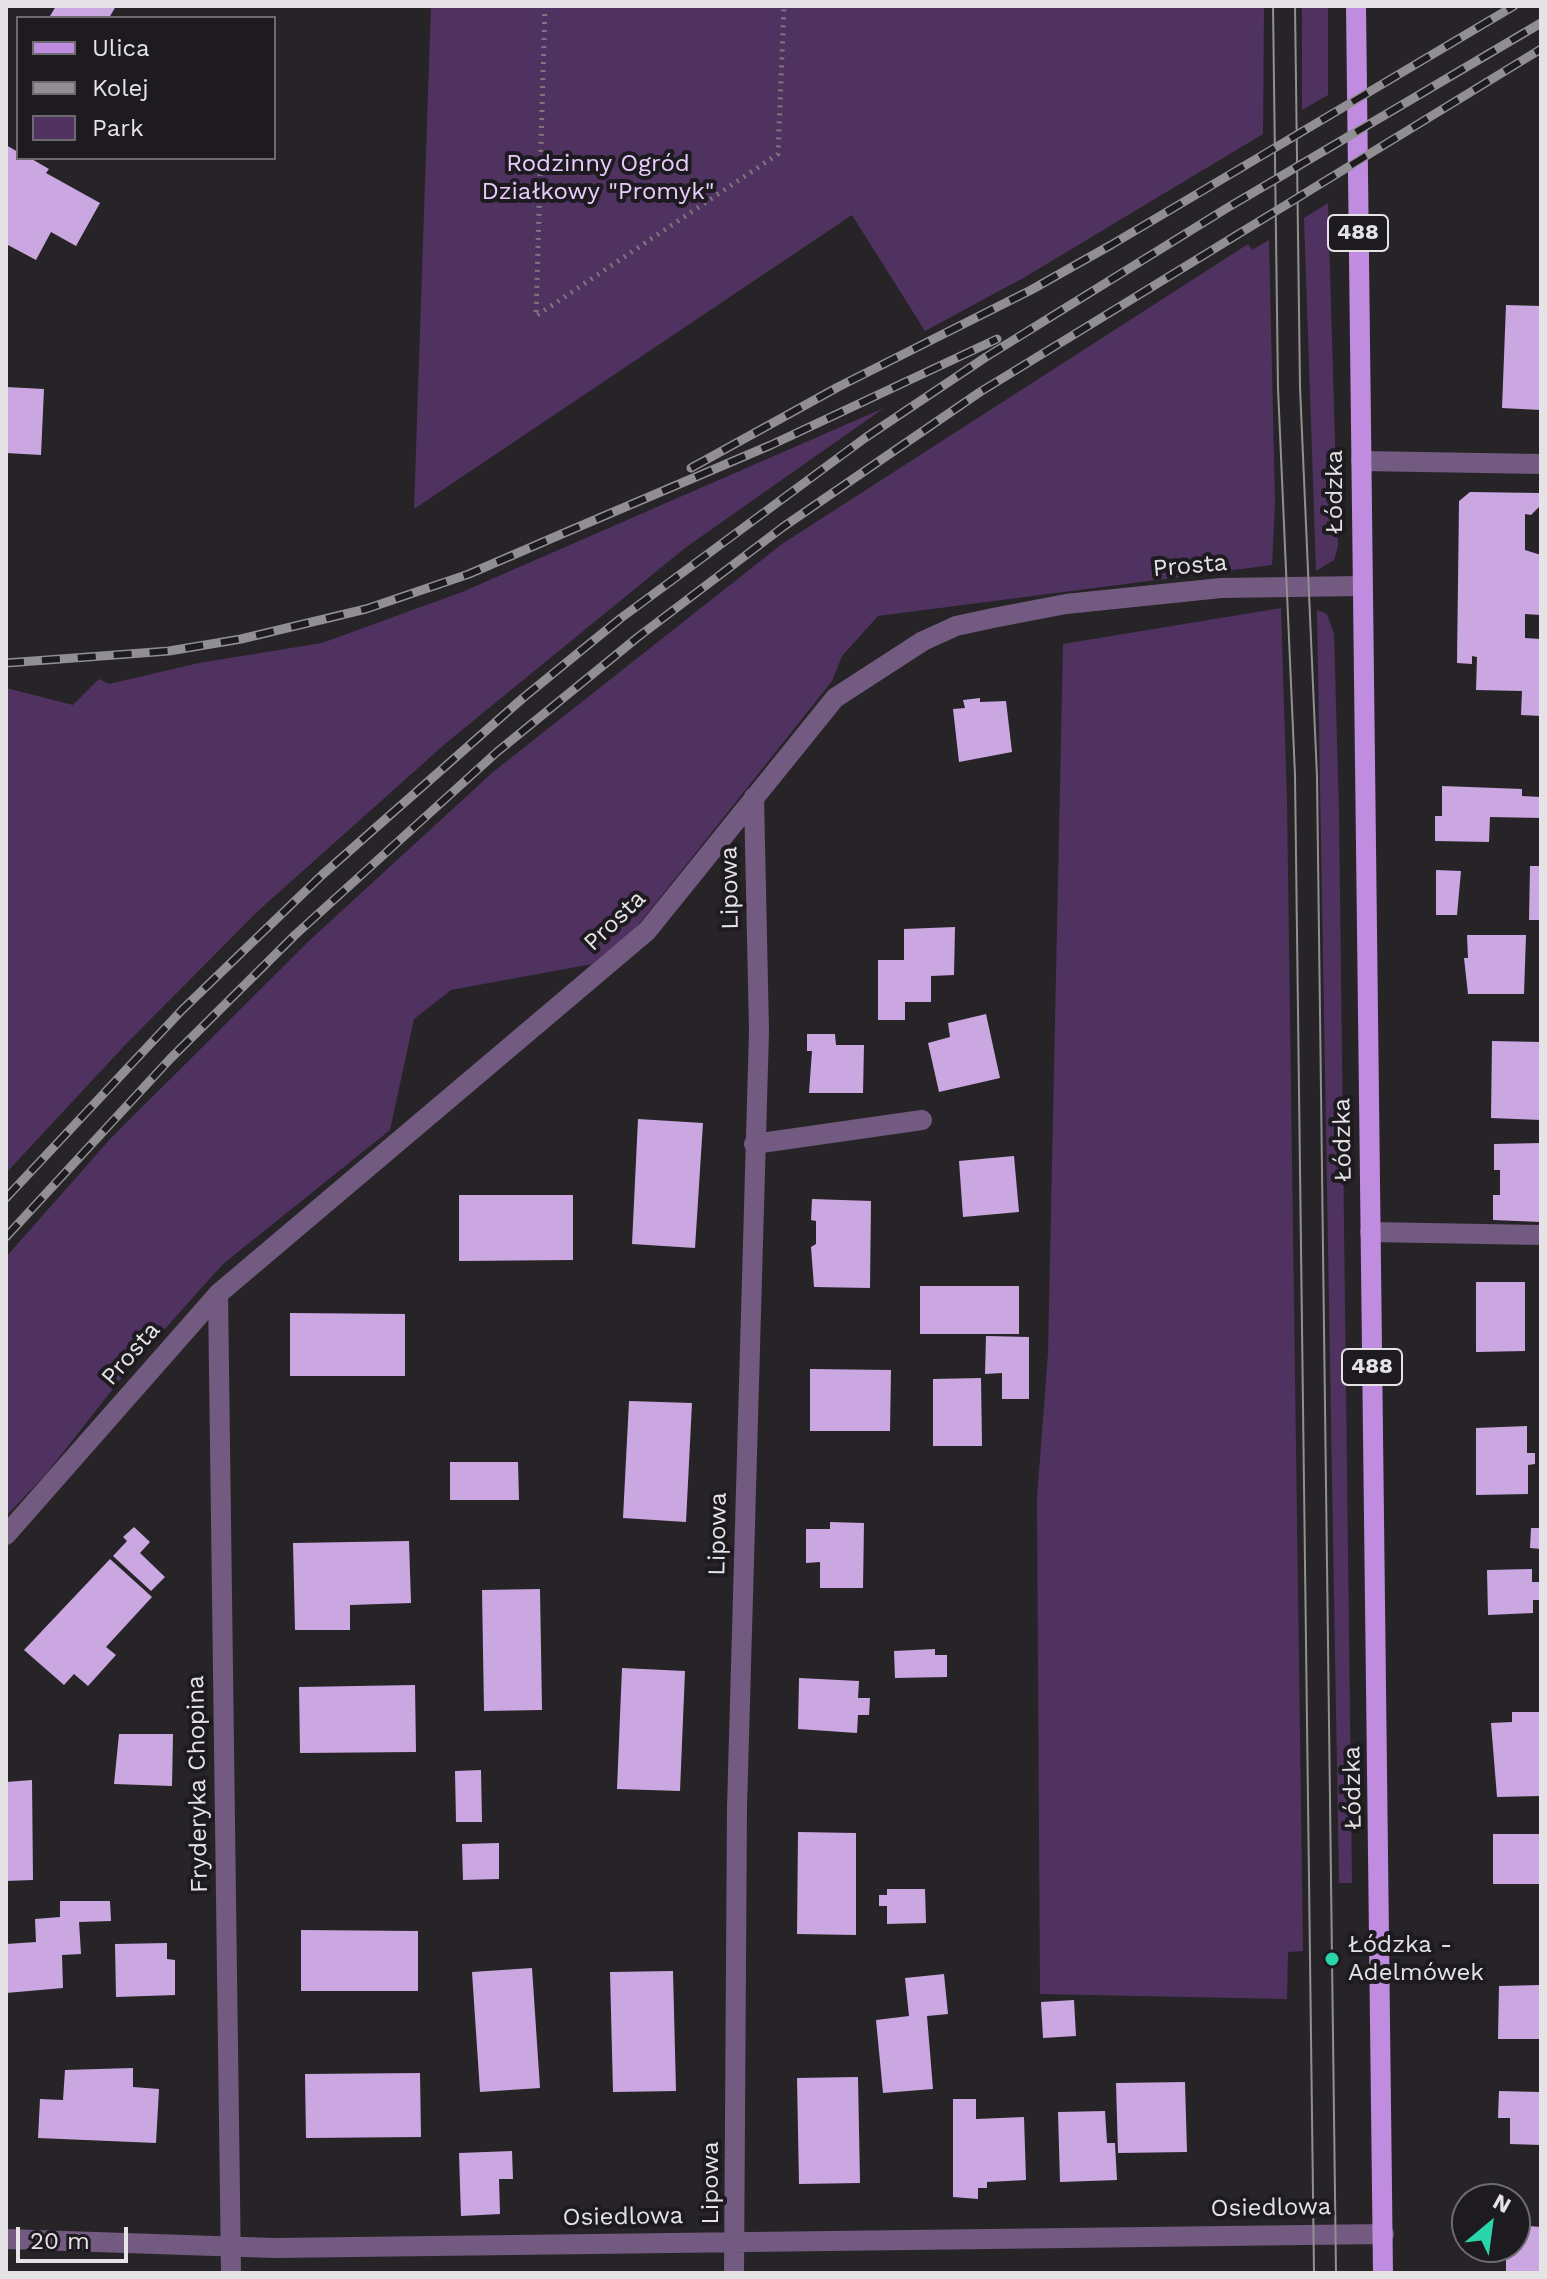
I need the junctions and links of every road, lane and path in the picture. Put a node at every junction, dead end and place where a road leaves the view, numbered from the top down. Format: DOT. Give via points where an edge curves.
graph roads {
  1 [pos="545,6"];
  2 [pos="784,6"];
  3 [pos="1356,6"];
  4 [pos="1361,461"];
  5 [pos="1541,464"];
  6 [pos="1362,586"];
  7 [pos="754,797"];
  8 [pos="922,1120"];
  9 [pos="754,1144"];
  10 [pos="1370,1232"];
  11 [pos="1541,1235"];
  12 [pos="218,1294"];
  13 [pos="6,1535"];
  14 [pos="1384,2234"];
  15 [pos="6,2239"];
  16 [pos="737,2240"];
  17 [pos="231,2248"];
  18 [pos="231,2273"];
  19 [pos="734,2273"];
  20 [pos="1383,2273"];
  1 -- 2 [label="path" via="536,316 778,154"];
  3 -- 4 [label="main road, Łódzka / 488"];
  4 -- 5 [label="street"];
  4 -- 6 [label="main road, Łódzka / 488"];
  6 -- 7 [label="street, Prosta" via="1221,588 1066,604 956,626 835,698"];
  6 -- 10 [label="main road, Łódzka / 488"];
  7 -- 9 [label="street, Lipowa" via="759,1031"];
  7 -- 12 [label="street, Prosta" via="647,931"];
  8 -- 9 [label="street"];
  9 -- 16 [label="street, Lipowa" via="737,1807"];
  10 -- 11 [label="street"];
  10 -- 14 [label="main road, Łódzka / 488"];
  12 -- 13 [label="street, Prosta"];
  12 -- 17 [label="street, Fryderyka Chopina"];
  14 -- 16 [label="street, Osiedlowa"];
  14 -- 20 [label="main road, Łódzka / 488"];
  15 -- 17 [label="street, Osiedlowa"];
  16 -- 17 [label="street, Osiedlowa"];
  16 -- 19 [label="street, Lipowa"];
  17 -- 18 [label="street, Fryderyka Chopina"];
}
